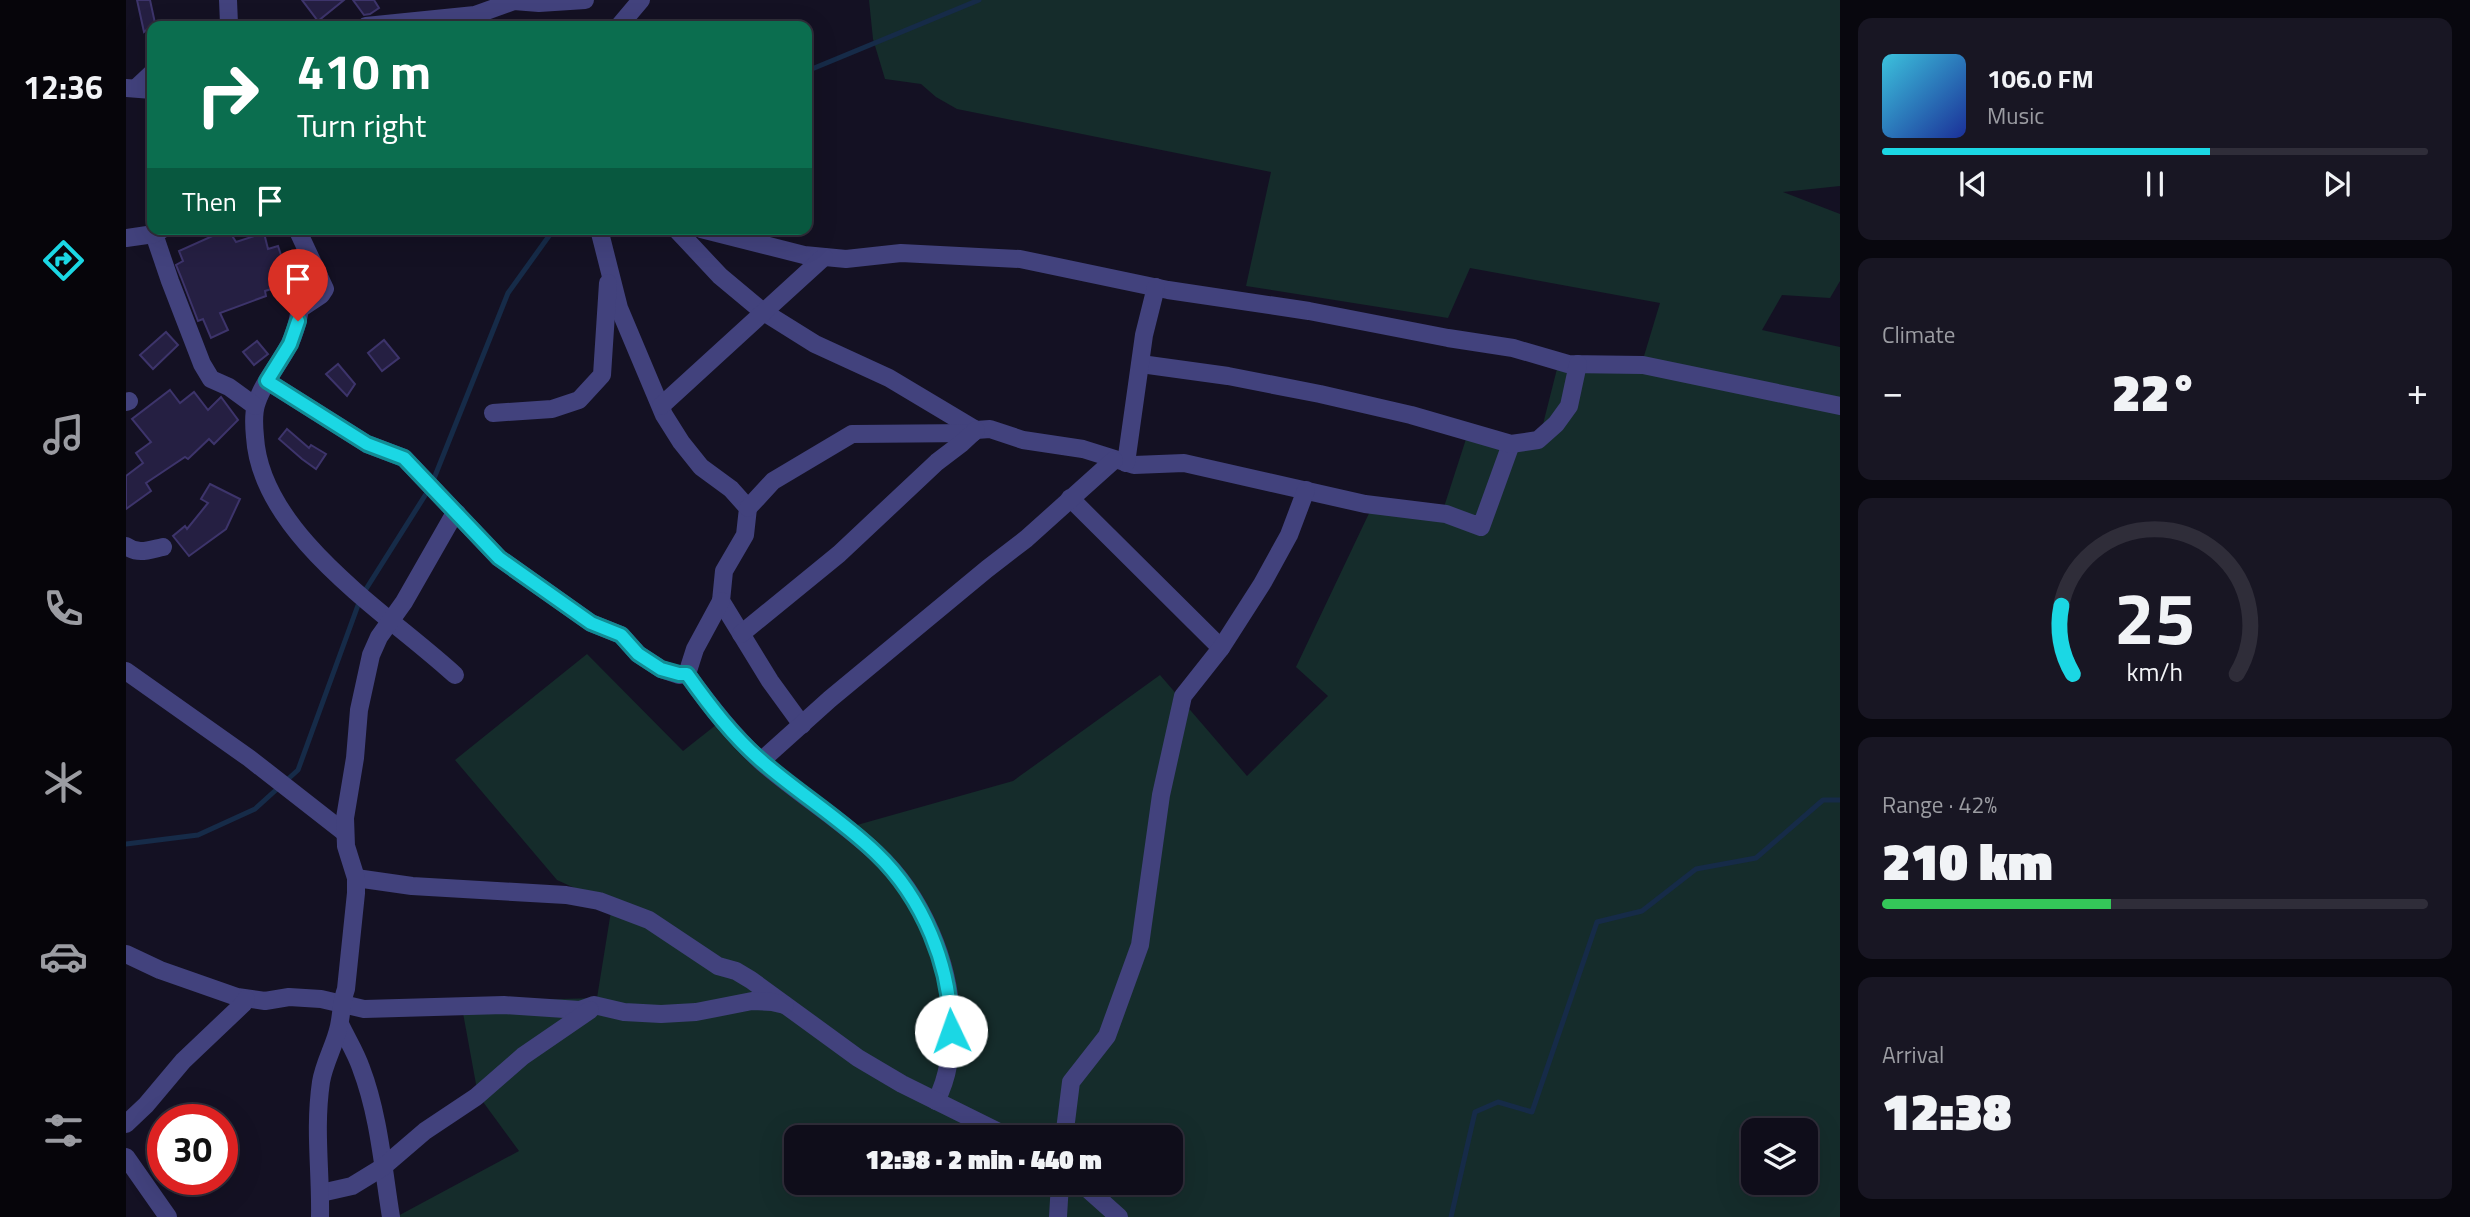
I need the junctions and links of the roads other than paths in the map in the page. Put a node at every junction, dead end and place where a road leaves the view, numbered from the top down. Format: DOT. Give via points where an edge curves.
graph roads {
  1 [pos="514,0"];
  2 [pos="585,0"];
  3 [pos="641,0"];
  4 [pos="225,1"];
  5 [pos="473,7"];
  6 [pos="229,21"];
  7 [pos="394,21"];
  8 [pos="623,21"];
  9 [pos="147,234"];
  10 [pos="160,235"];
  11 [pos="300,235"];
  12 [pos="601,235"];
  13 [pos="682,235"];
  14 [pos="725,235"];
  15 [pos="126,238"];
  16 [pos="824,257"];
  17 [pos="609,267"];
  18 [pos="1156,287"];
  19 [pos="762,312"];
  20 [pos="1141,364"];
  21 [pos="1578,364"];
  22 [pos="267,381"];
  23 [pos="256,406"];
  24 [pos="661,406"];
  25 [pos="1840,407"];
  26 [pos="493,413"];
  27 [pos="974,432"];
  28 [pos="1511,444"];
  29 [pos="1120,461"];
  30 [pos="1306,490"];
  31 [pos="1070,498"];
  32 [pos="748,508"];
  33 [pos="457,513"];
  34 [pos="126,546"];
  35 [pos="163,547"];
  36 [pos="721,601"];
  37 [pos="392,620"];
  38 [pos="741,634"];
  39 [pos="1221,648"];
  40 [pos="126,670"];
  41 [pos="687,674"];
  42 [pos="456,675"];
  43 [pos="802,725"];
  44 [pos="761,761"];
  45 [pos="345,833"];
  46 [pos="356,878"];
  47 [pos="126,954"];
  48 [pos="246,999"];
  49 [pos="341,1003"];
  50 [pos="594,1005"];
  51 [pos="786,1006"];
  52 [pos="340,1024"];
  53 [pos="936,1101"];
  54 [pos="126,1124"];
  55 [pos="985,1125"];
  56 [pos="1066,1125"];
  57 [pos="126,1157"];
  58 [pos="383,1167"];
  59 [pos="321,1193"];
  60 [pos="1059,1195"];
  61 [pos="1094,1195"];
  62 [pos="167,1217"];
  63 [pos="320,1217"];
  64 [pos="391,1217"];
  65 [pos="1058,1217"];
  66 [pos="1119,1217"];
  1 -- 2 [label="street"];
  1 -- 5 [label="street"];
  3 -- 8 [label="street"];
  4 -- 6 [label="street"];
  5 -- 7 [label="street"];
  9 -- 15 [label="street"];
  10 -- 23 [label="street" via="202,364 211,379"];
  11 -- 22 [label="street" via="325,289 300,309 290,344"];
  12 -- 17 [label="street"];
  13 -- 19 [label="street"];
  14 -- 16 [label="street"];
  16 -- 18 [label="street" via="901,253 1020,259"];
  16 -- 19 [label="street"];
  17 -- 24 [label="street" via="620,308"];
  17 -- 26 [label="street" via="602,375 579,400 552,409"];
  18 -- 20 [label="street"];
  18 -- 21 [label="street" via="1514,348"];
  19 -- 24 [label="street"];
  19 -- 27 [label="street" via="815,344 889,378"];
  20 -- 28 [label="street" via="1320,394"];
  20 -- 29 [label="street"];
  21 -- 25 [label="street" via="1643,365"];
  21 -- 28 [label="street" via="1569,406 1556,424 1538,440"];
  22 -- 23 [label="street"];
  22 -- 33 [label="street" via="367,444 404,458"];
  23 -- 37 [label="street" via="256,448 279,507 341,578"];
  24 -- 32 [label="street" via="701,467"];
  27 -- 29 [label="street" via="990,429"];
  27 -- 32 [label="street" via="852,434 773,481"];
  27 -- 38 [label="street" via="839,554"];
  28 -- 30 [label="street" via="1481,527 1446,514"];
  29 -- 30 [label="street" via="1134,465 1184,463"];
  29 -- 31 [label="street"];
  30 -- 39 [label="street" via="1289,535"];
  31 -- 39 [label="street"];
  31 -- 43 [label="street"];
  32 -- 36 [label="street" via="745,535 724,571"];
  33 -- 37 [label="street"];
  33 -- 41 [label="street" via="499,558 564,605 621,635 661,669"];
  34 -- 35 [label="street" via="143,552"];
  36 -- 38 [label="street"];
  36 -- 41 [label="street"];
  37 -- 42 [label="street"];
  37 -- 45 [label="street" via="371,655 359,710"];
  38 -- 43 [label="street"];
  39 -- 56 [label="street" via="1183,696 1161,795 1140,945 1107,1036 1071,1082"];
  40 -- 45 [label="street"];
  41 -- 44 [label="street"];
  43 -- 44 [label="street"];
  44 -- 53 [label="street" via="877,854 908,890 929,929 951,1006 951,1056"];
  45 -- 46 [label="street"];
  46 -- 49 [label="street"];
  46 -- 51 [label="street" via="599,901 649,920"];
  47 -- 48 [label="street"];
  48 -- 49 [label="street" via="289,997"];
  48 -- 54 [label="street"];
  49 -- 50 [label="street" via="364,1009 503,1005 569,1010"];
  49 -- 52 [label="street"];
  50 -- 51 [label="street" via="662,1014 752,1002"];
  50 -- 58 [label="street"];
  51 -- 53 [label="street" via="858,1058"];
  52 -- 58 [label="street" via="362,1069"];
  52 -- 59 [label="street" via="321,1079 316,1148"];
  53 -- 55 [label="street"];
  57 -- 62 [label="street"];
  58 -- 59 [label="street" via="352,1186"];
  58 -- 64 [label="street"];
  59 -- 63 [label="street"];
  60 -- 65 [label="street"];
  61 -- 66 [label="street"];
}
